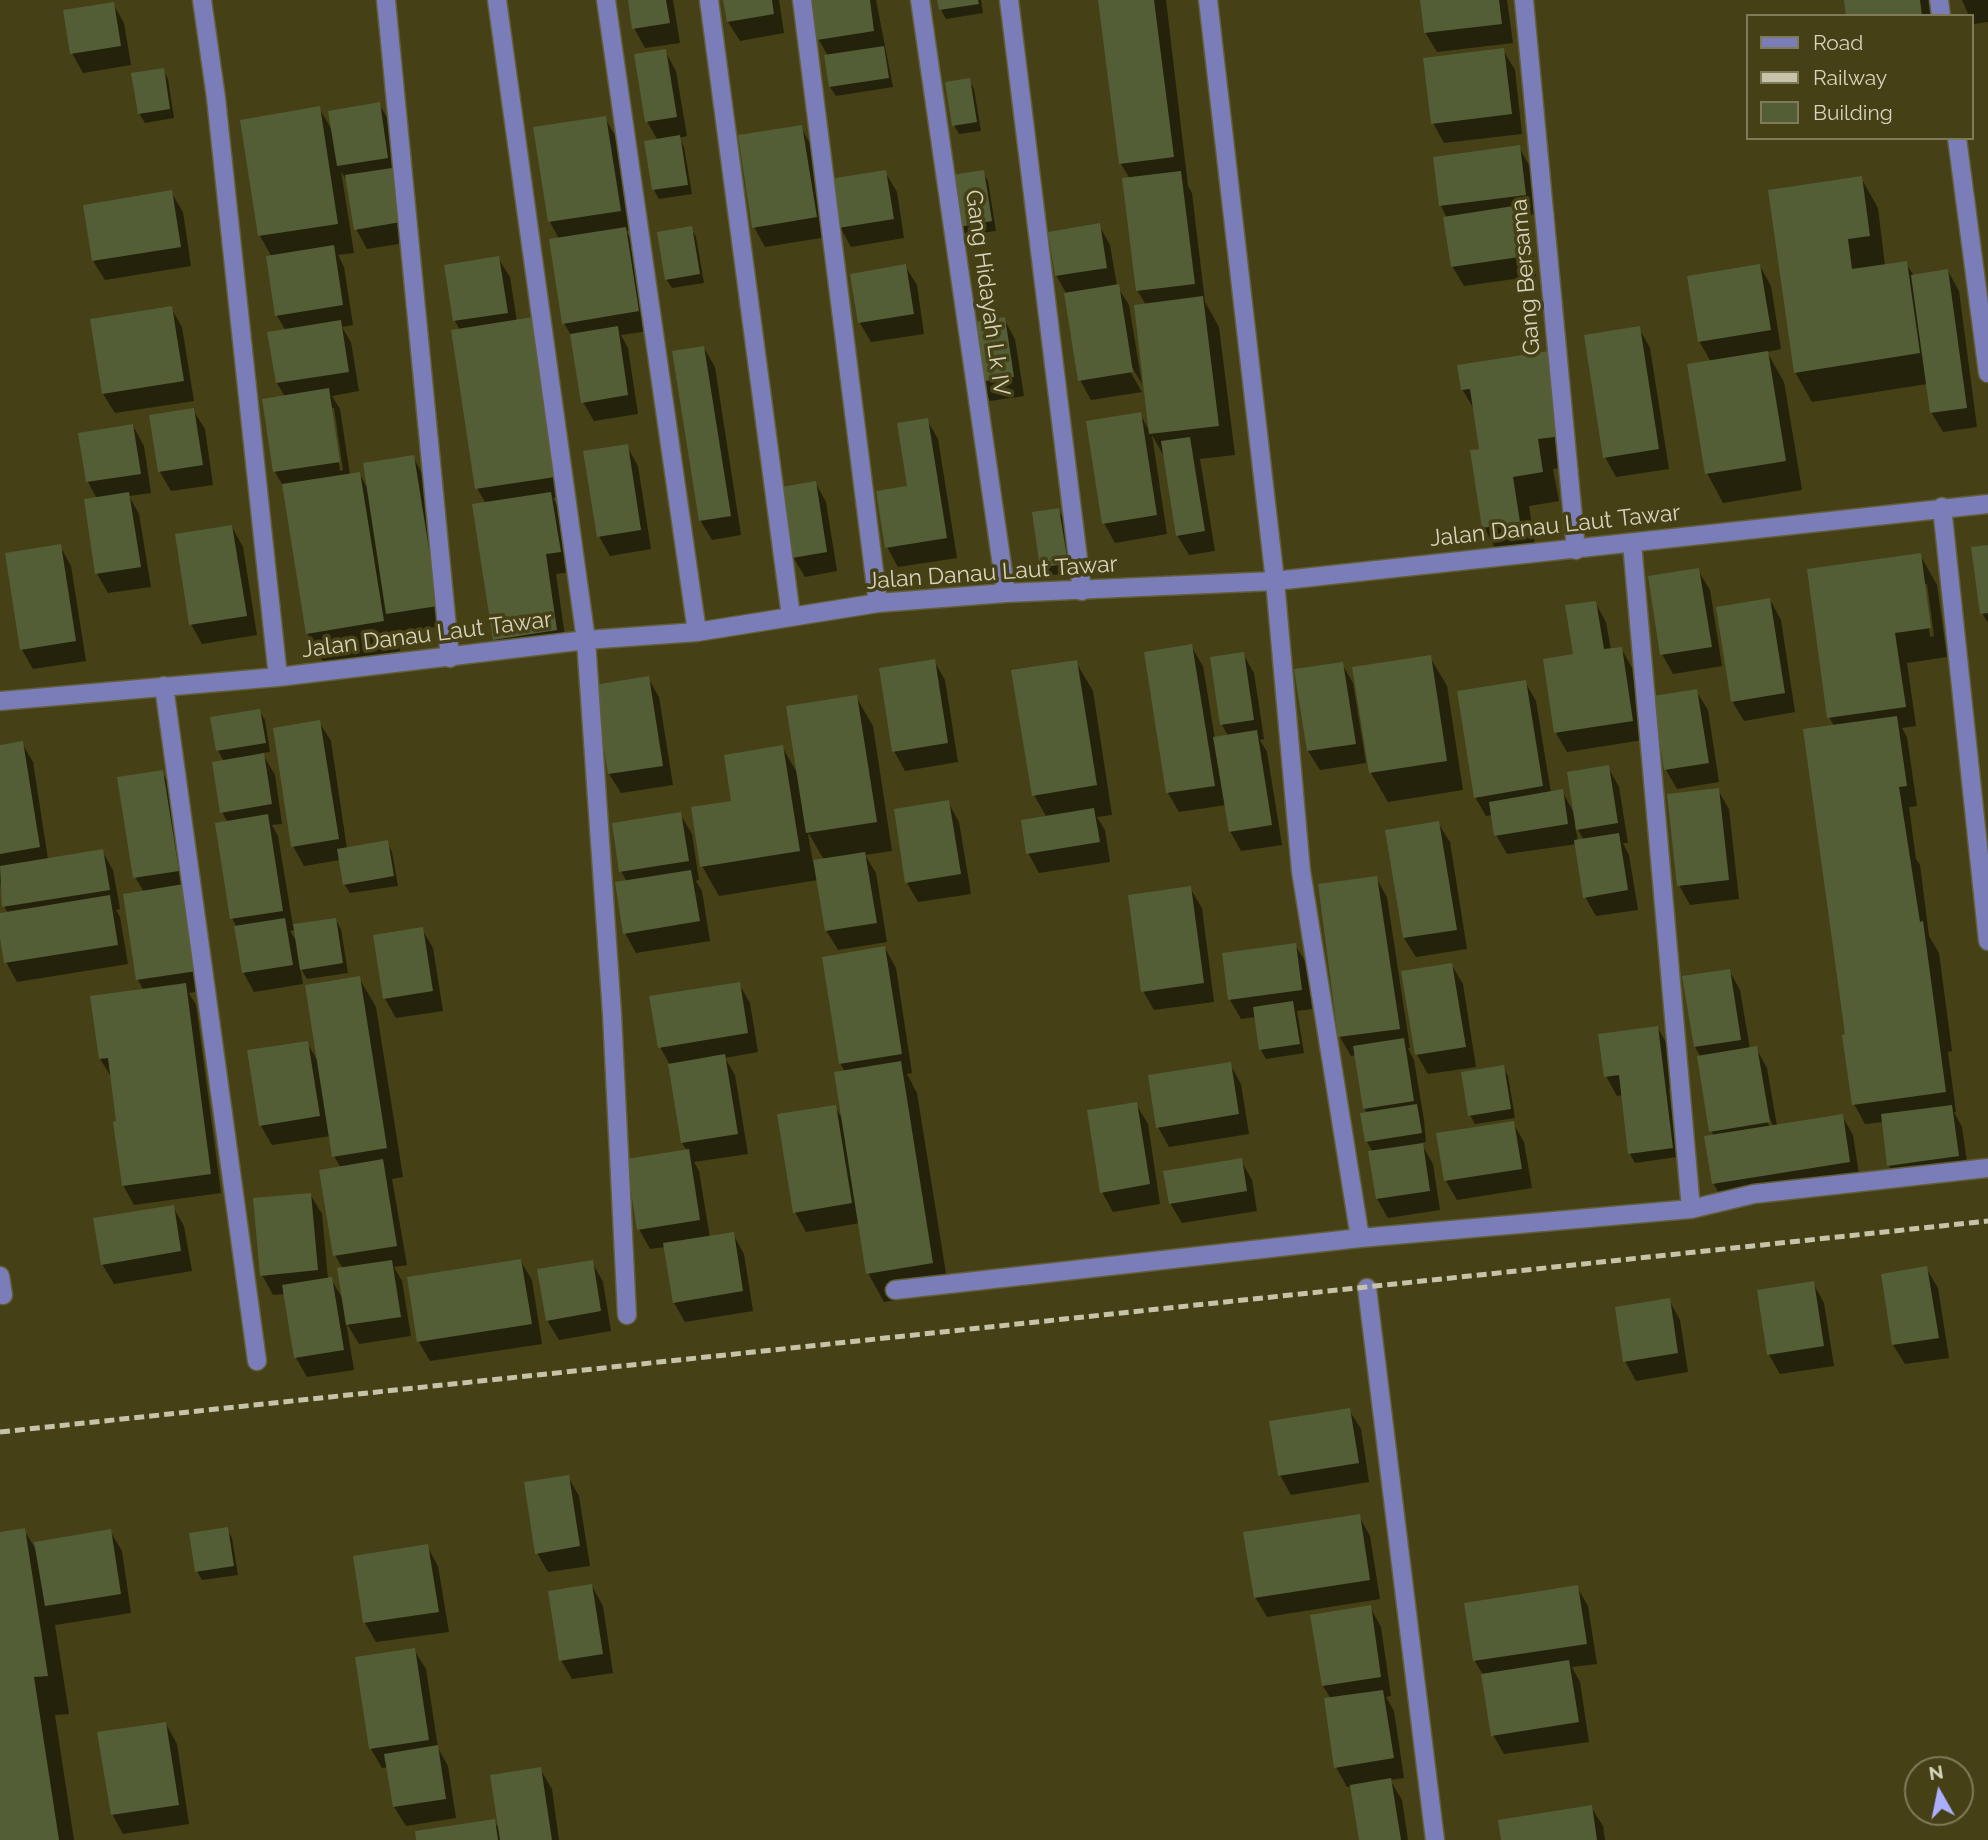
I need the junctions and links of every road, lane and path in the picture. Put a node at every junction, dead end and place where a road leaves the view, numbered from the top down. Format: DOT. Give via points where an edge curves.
graph roads {
  1 [pos="202,0"];
  2 [pos="386,0"];
  3 [pos="497,0"];
  4 [pos="606,0"];
  5 [pos="709,0"];
  6 [pos="802,0"];
  7 [pos="920,0"];
  8 [pos="1009,0"];
  9 [pos="1208,0"];
  10 [pos="1524,0"];
  11 [pos="1957,140"];
  12 [pos="1988,373"];
  13 [pos="1988,504"];
  14 [pos="1942,507"];
  15 [pos="1632,543"];
  16 [pos="1576,550"];
  17 [pos="1275,581"];
  18 [pos="1082,591"];
  19 [pos="1006,593"];
  20 [pos="878,603"];
  21 [pos="791,616"];
  22 [pos="697,632"];
  23 [pos="586,640"];
  24 [pos="450,658"];
  25 [pos="278,677"];
  26 [pos="164,686"];
  27 [pos="0,701"];
  28 [pos="1988,942"];
  29 [pos="1988,1168"];
  30 [pos="1691,1209"];
  31 [pos="1360,1238"];
  32 [pos="0,1276"];
  33 [pos="1367,1288"];
  34 [pos="895,1290"];
  35 [pos="3,1295"];
  36 [pos="627,1315"];
  37 [pos="257,1361"];
  38 [pos="1435,1840"];
  1 -- 25 [label="street"];
  2 -- 24 [label="street"];
  3 -- 23 [label="street"];
  4 -- 22 [label="street"];
  5 -- 21 [label="street"];
  6 -- 20 [label="street"];
  7 -- 19 [label="street, Gang Hidayah Lk IV"];
  8 -- 18 [label="street"];
  9 -- 17 [label="street"];
  10 -- 16 [label="street, Gang Bersama"];
  11 -- 12 [label="street"];
  13 -- 14 [label="street, Jalan Danau Laut Tawar"];
  14 -- 15 [label="street, Jalan Danau Laut Tawar"];
  14 -- 28 [label="street"];
  15 -- 16 [label="street, Jalan Danau Laut Tawar"];
  15 -- 30 [label="street"];
  16 -- 17 [label="street, Jalan Danau Laut Tawar"];
  17 -- 18 [label="street, Jalan Danau Laut Tawar"];
  17 -- 31 [label="street" via="1301,871"];
  18 -- 19 [label="street, Jalan Danau Laut Tawar"];
  19 -- 20 [label="street, Jalan Danau Laut Tawar"];
  20 -- 21 [label="street, Jalan Danau Laut Tawar"];
  21 -- 22 [label="street, Jalan Danau Laut Tawar"];
  22 -- 23 [label="street, Jalan Danau Laut Tawar"];
  23 -- 24 [label="street, Jalan Danau Laut Tawar"];
  23 -- 36 [label="street"];
  24 -- 25 [label="street, Jalan Danau Laut Tawar"];
  25 -- 26 [label="street, Jalan Danau Laut Tawar"];
  26 -- 27 [label="street, Jalan Danau Laut Tawar"];
  26 -- 37 [label="street"];
  29 -- 30 [label="street" via="1754,1195"];
  30 -- 31 [label="street"];
  31 -- 34 [label="street"];
  32 -- 35 [label="street"];
  33 -- 38 [label="street"];
}
